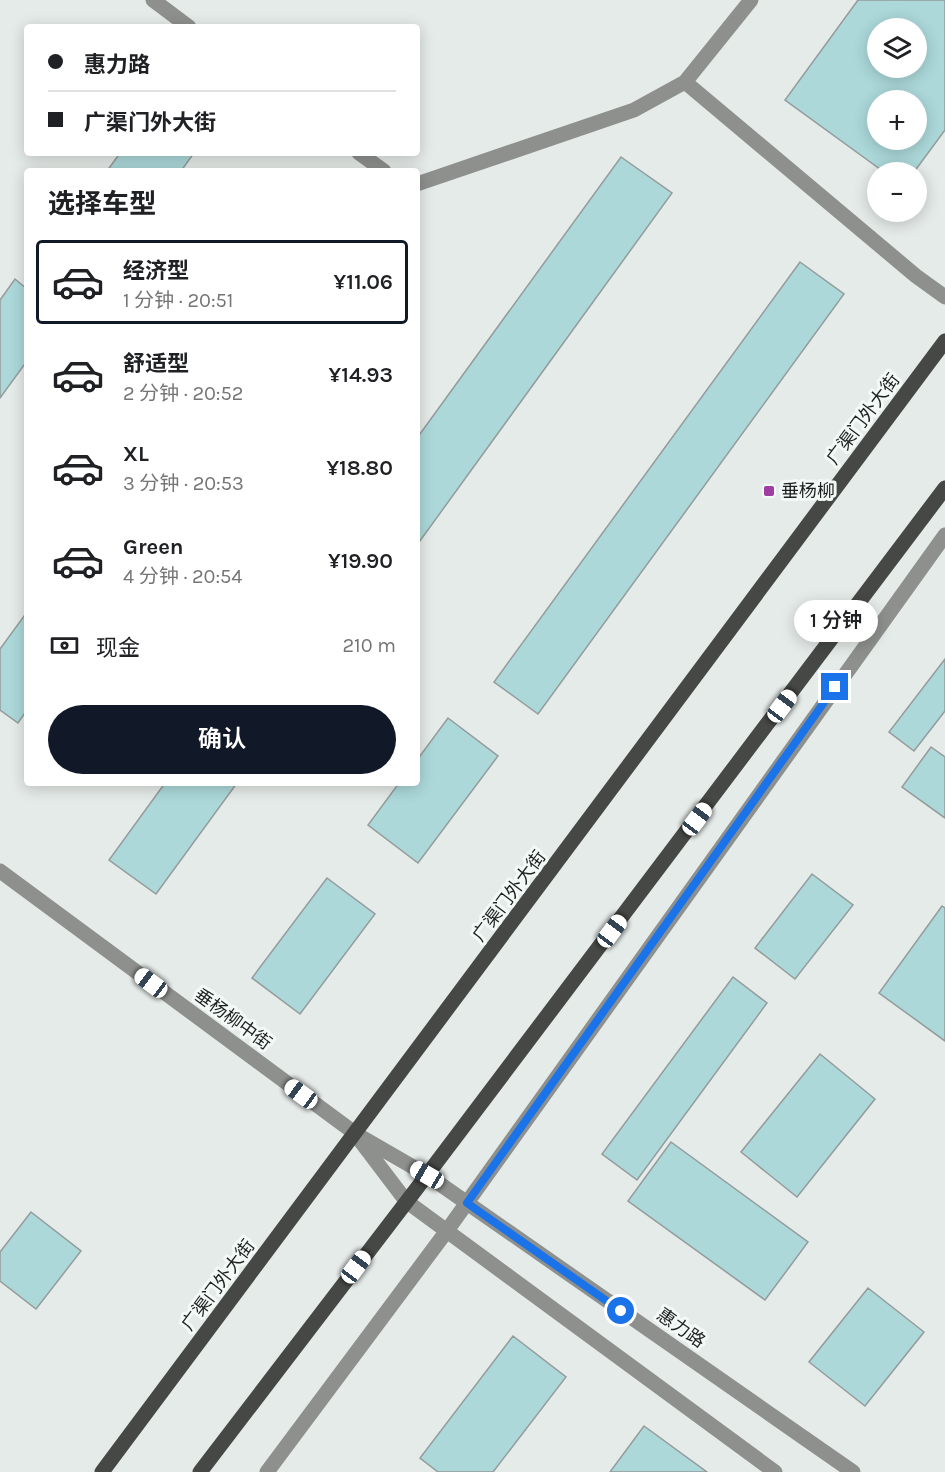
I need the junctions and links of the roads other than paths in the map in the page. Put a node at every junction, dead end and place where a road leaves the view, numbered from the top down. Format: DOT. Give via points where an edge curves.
graph roads {
  1 [pos="153,0"];
  2 [pos="752,0"];
  3 [pos="185,24"];
  4 [pos="685,82"];
  5 [pos="363,156"];
  6 [pos="380,168"];
  7 [pos="420,183"];
  8 [pos="945,297"];
  9 [pos="945,341"];
  10 [pos="945,488"];
  11 [pos="945,536"];
  12 [pos="0,871"];
  13 [pos="356,1134"];
  14 [pos="427,1175"];
  15 [pos="406,1201"];
  16 [pos="467,1203"];
  17 [pos="446,1232"];
  18 [pos="102,1472"];
  19 [pos="200,1472"];
  20 [pos="267,1472"];
  21 [pos="775,1472"];
  22 [pos="853,1472"];
  1 -- 3 [label="street"];
  2 -- 4 [label="street"];
  4 -- 7 [label="street" via="634,110"];
  4 -- 8 [label="street"];
  5 -- 6 [label="street"];
  9 -- 13 [label="main road, 广渠门外大街"];
  10 -- 14 [label="main road"];
  11 -- 16 [label="street"];
  12 -- 13 [label="street, 垂杨柳中街"];
  13 -- 14 [label="street, 惠力路"];
  13 -- 15 [label="street"];
  13 -- 18 [label="main road, 广渠门外大街"];
  14 -- 15 [label="main road"];
  14 -- 16 [label="street, 惠力路"];
  15 -- 17 [label="street"];
  15 -- 19 [label="main road"];
  16 -- 17 [label="street"];
  16 -- 22 [label="street, 惠力路"];
  17 -- 20 [label="street"];
  17 -- 21 [label="street"];
}
